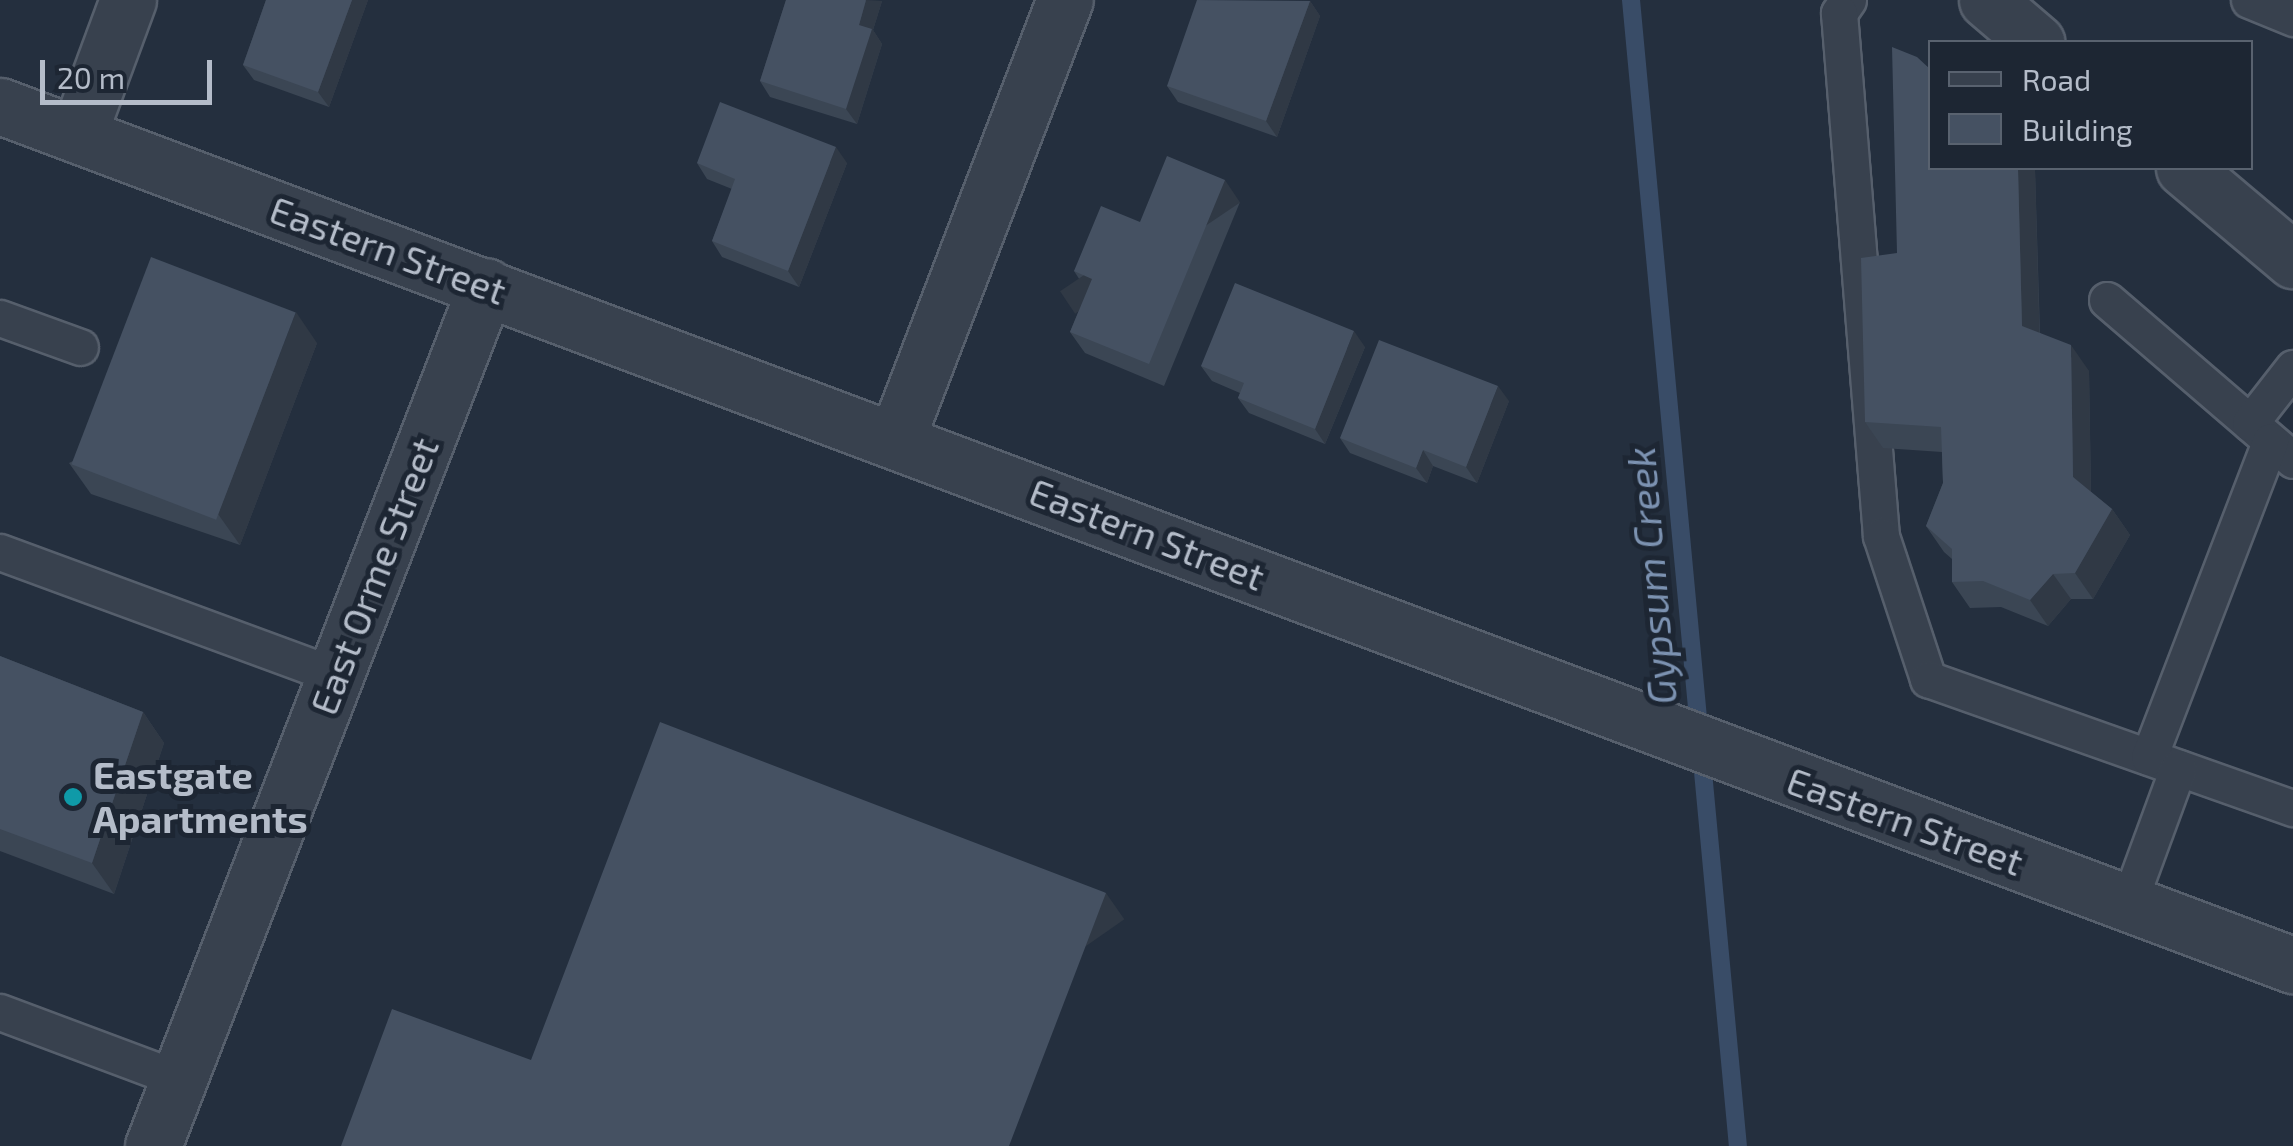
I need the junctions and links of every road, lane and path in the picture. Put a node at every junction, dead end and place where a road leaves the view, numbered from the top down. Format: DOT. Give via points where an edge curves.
graph roads {
  1 [pos="128,0"];
  2 [pos="1064,0"];
  3 [pos="1848,0"];
  4 [pos="1987,0"];
  5 [pos="2250,0"];
  6 [pos="2293,18"];
  7 [pos="2034,40"];
  8 [pos="0,106"];
  9 [pos="78,136"];
  10 [pos="2186,170"];
  11 [pos="2293,260"];
  12 [pos="486,286"];
  13 [pos="2108,300"];
  14 [pos="0,318"];
  15 [pos="80,347"];
  16 [pos="2293,368"];
  17 [pos="897,437"];
  18 [pos="2271,441"];
  19 [pos="0,552"];
  20 [pos="336,675"];
  21 [pos="2164,762"];
  22 [pos="2293,808"];
  23 [pos="2128,904"];
  24 [pos="2293,966"];
  25 [pos="0,1012"];
  26 [pos="178,1078"];
  27 [pos="153,1146"];
  1 -- 9 [label="street"];
  2 -- 17 [label="street"];
  3 -- 21 [label="lane" via="1839,12 1882,536 1928,679"];
  4 -- 7 [label="street"];
  5 -- 6 [label="lane"];
  8 -- 9 [label="street, Eastern Street"];
  9 -- 12 [label="street, Eastern Street"];
  10 -- 11 [label="street"];
  12 -- 17 [label="street, Eastern Street"];
  12 -- 20 [label="street, East Orme Street"];
  13 -- 18 [label="lane"];
  14 -- 15 [label="lane"];
  16 -- 18 [label="lane"];
  17 -- 23 [label="street, Eastern Street" via="1570,698"];
  18 -- 21 [label="lane"];
  19 -- 20 [label="lane"];
  20 -- 26 [label="street, East Orme Street"];
  21 -- 22 [label="lane"];
  21 -- 23 [label="lane"];
  23 -- 24 [label="street, Eastern Street"];
  25 -- 26 [label="lane"];
  26 -- 27 [label="street, East Orme Street"];
}
